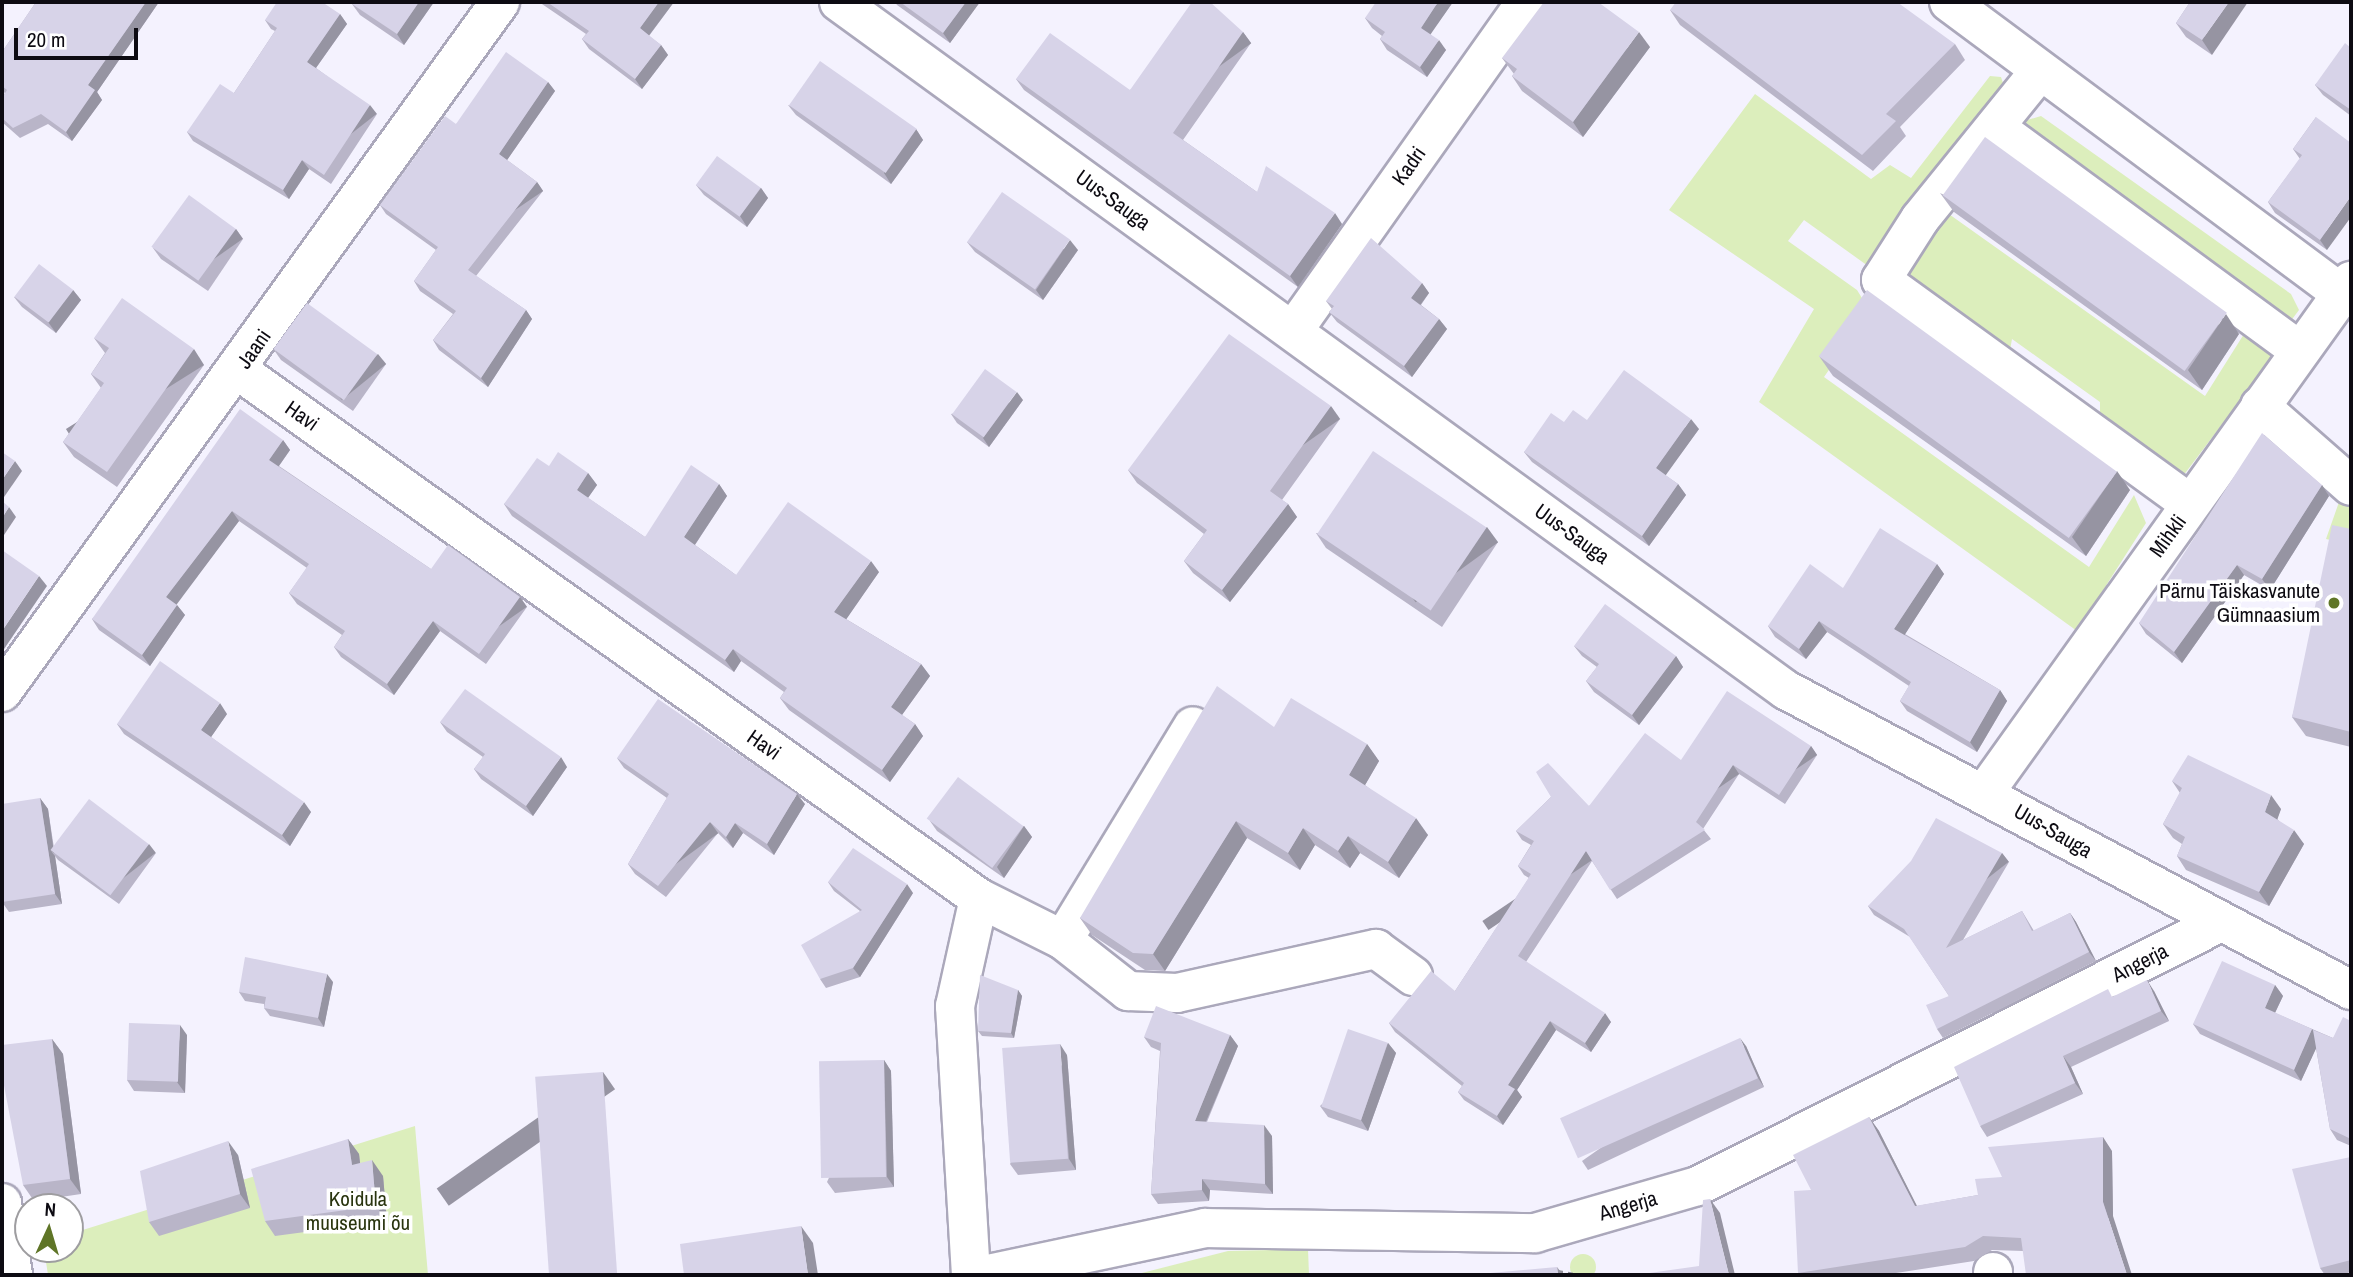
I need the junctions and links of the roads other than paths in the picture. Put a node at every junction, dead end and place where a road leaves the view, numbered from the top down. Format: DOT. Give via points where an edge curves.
graph roads {
  1 [pos="500,2"];
  2 [pos="839,2"];
  3 [pos="1526,2"];
  4 [pos="1949,2"];
  5 [pos="2039,72"];
  6 [pos="1995,127"];
  7 [pos="2346,288"];
  8 [pos="1293,331"];
  9 [pos="2300,351"];
  10 [pos="239,371"];
  11 [pos="2260,406"];
  12 [pos="2351,486"];
  13 [pos="2191,504"];
  14 [pos="2,692"];
  15 [pos="1192,726"];
  16 [pos="1985,792"];
  17 [pos="979,898"];
  18 [pos="2217,924"];
  19 [pos="1063,940"];
  20 [pos="1413,976"];
  21 [pos="2351,990"];
  22 [pos="2,1203"];
  23 [pos="13,1275"];
  24 [pos="971,1275"];
  25 [pos="984,1275"];
  1 -- 10 [label="street, Jaani"];
  2 -- 8 [label="street, Uus-Sauga"];
  3 -- 8 [label="street, Kadri"];
  4 -- 5 [label="street"];
  5 -- 6 [label="street"];
  5 -- 7 [label="street"];
  6 -- 9 [label="street"];
  6 -- 13 [label="street" via="1920,219 1881,280"];
  7 -- 9 [label="street, Mihkli"];
  8 -- 16 [label="street, Uus-Sauga" via="1786,690"];
  9 -- 11 [label="street, Mihkli"];
  10 -- 14 [label="street, Jaani"];
  10 -- 17 [label="street, Havi"];
  11 -- 12 [label="street"];
  11 -- 13 [label="street, Mihkli"];
  13 -- 16 [label="street, Mihkli"];
  15 -- 19 [label="street"];
  16 -- 18 [label="street, Uus-Sauga"];
  17 -- 19 [label="street, Havi"];
  17 -- 24 [label="street" via="955,1006"];
  18 -- 21 [label="street, Uus-Sauga"];
  18 -- 25 [label="street, Angerja" via="1698,1186 1548,1229 1313,1233 1205,1228"];
  19 -- 20 [label="street, Havi" via="1128,991 1177,993 1376,949"];
  22 -- 23 [label="street"];
}
